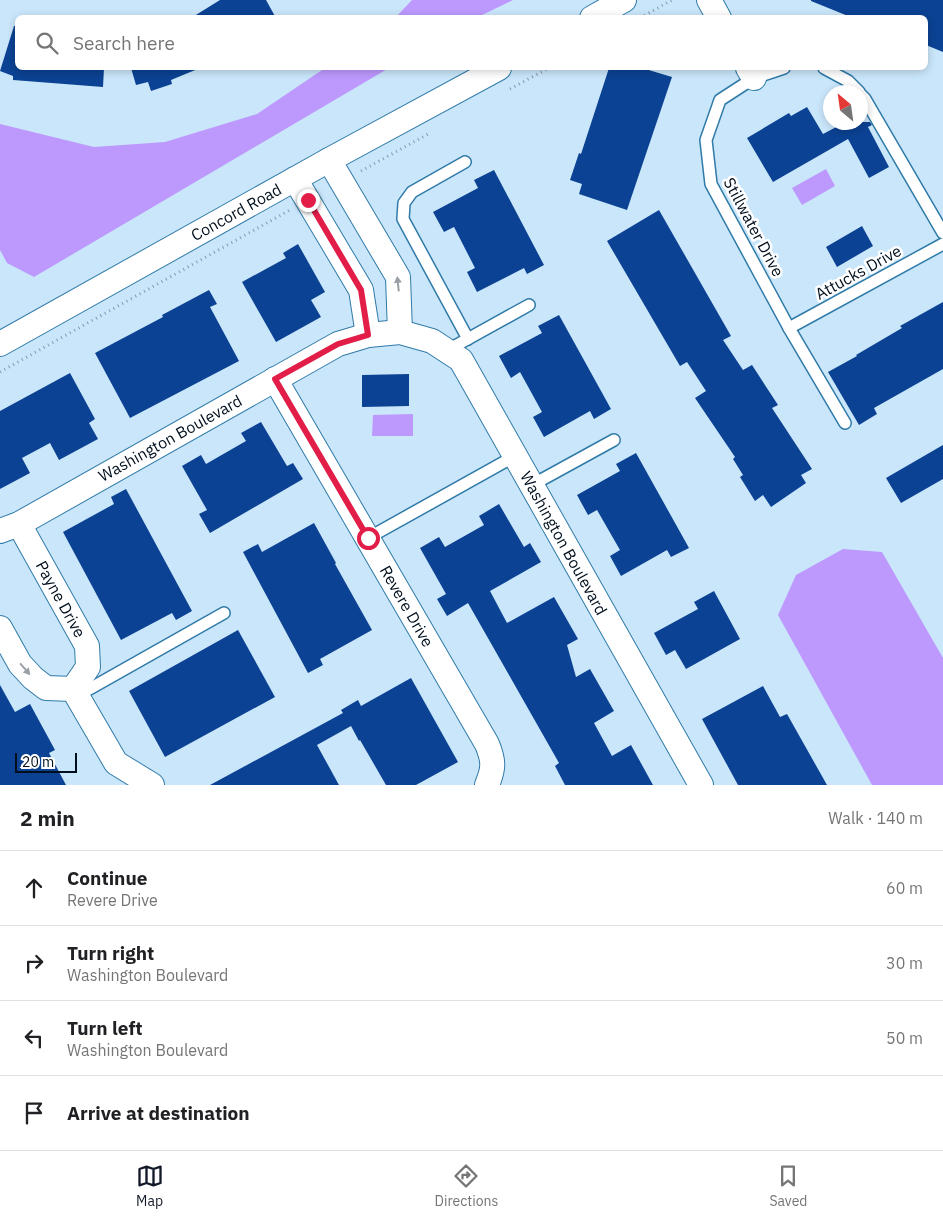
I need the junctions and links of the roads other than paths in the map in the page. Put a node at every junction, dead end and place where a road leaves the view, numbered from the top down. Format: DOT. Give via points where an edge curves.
graph roads {
  1 [pos="624,0"];
  2 [pos="709,0"];
  3 [pos="597,15"];
  4 [pos="717,15"];
  5 [pos="495,70"];
  6 [pos="771,70"];
  7 [pos="828,70"];
  8 [pos="751,73"];
  9 [pos="852,85"];
  10 [pos="868,106"];
  11 [pos="329,160"];
  12 [pos="465,162"];
  13 [pos="295,179"];
  14 [pos="943,233"];
  15 [pos="943,244"];
  16 [pos="529,305"];
  17 [pos="789,328"];
  18 [pos="400,332"];
  19 [pos="368,335"];
  20 [pos="468,338"];
  21 [pos="0,344"];
  22 [pos="446,351"];
  23 [pos="275,379"];
  24 [pos="845,423"];
  25 [pos="614,440"];
  26 [pos="515,456"];
  27 [pos="532,485"];
  28 [pos="9,528"];
  29 [pos="368,538"];
  30 [pos="224,613"];
  31 [pos="0,628"];
  32 [pos="75,692"];
  33 [pos="152,785"];
  34 [pos="487,785"];
  35 [pos="701,785"];
  1 -- 3 [label="street"];
  2 -- 4 [label="street"];
  5 -- 11 [label="street, Concord Road"];
  6 -- 8 [label="lane, Stillwater Drive"];
  7 -- 9 [label="lane"];
  8 -- 17 [label="lane, Stillwater Drive" via="720,100 706,140 711,184"];
  10 -- 14 [label="lane"];
  11 -- 13 [label="street, Concord Road"];
  18 -- 11 [label="street, one-way" via="398,277"];
  12 -- 20 [label="lane" via="412,192 404,203 403,219"];
  13 -- 19 [label="street" via="361,290"];
  13 -- 21 [label="street, Concord Road"];
  15 -- 17 [label="lane, Attucks Drive"];
  16 -- 20 [label="lane"];
  17 -- 24 [label="lane, Stillwater Drive"];
  18 -- 19 [label="street, Washington Boulevard"];
  18 -- 22 [label="street, Washington Boulevard" via="432,341"];
  19 -- 23 [label="street, Washington Boulevard" via="338,344"];
  20 -- 22 [label="lane"];
  22 -- 26 [label="street, Washington Boulevard" via="461,360"];
  23 -- 28 [label="street, Washington Boulevard"];
  23 -- 29 [label="street, Revere Drive"];
  25 -- 27 [label="lane"];
  26 -- 27 [label="street, Washington Boulevard"];
  26 -- 29 [label="lane"];
  27 -- 35 [label="street, Washington Boulevard"];
  28 -- 32 [label="street, Payne Drive" via="87,646 88,668"];
  29 -- 34 [label="street, Revere Drive" via="487,744 492,757 492,773"];
  30 -- 32 [label="lane"];
  31 -- 32 [label="street, one-way" via="20,664 33,678 46,688"];
  32 -- 33 [label="street" via="116,763"];
}
